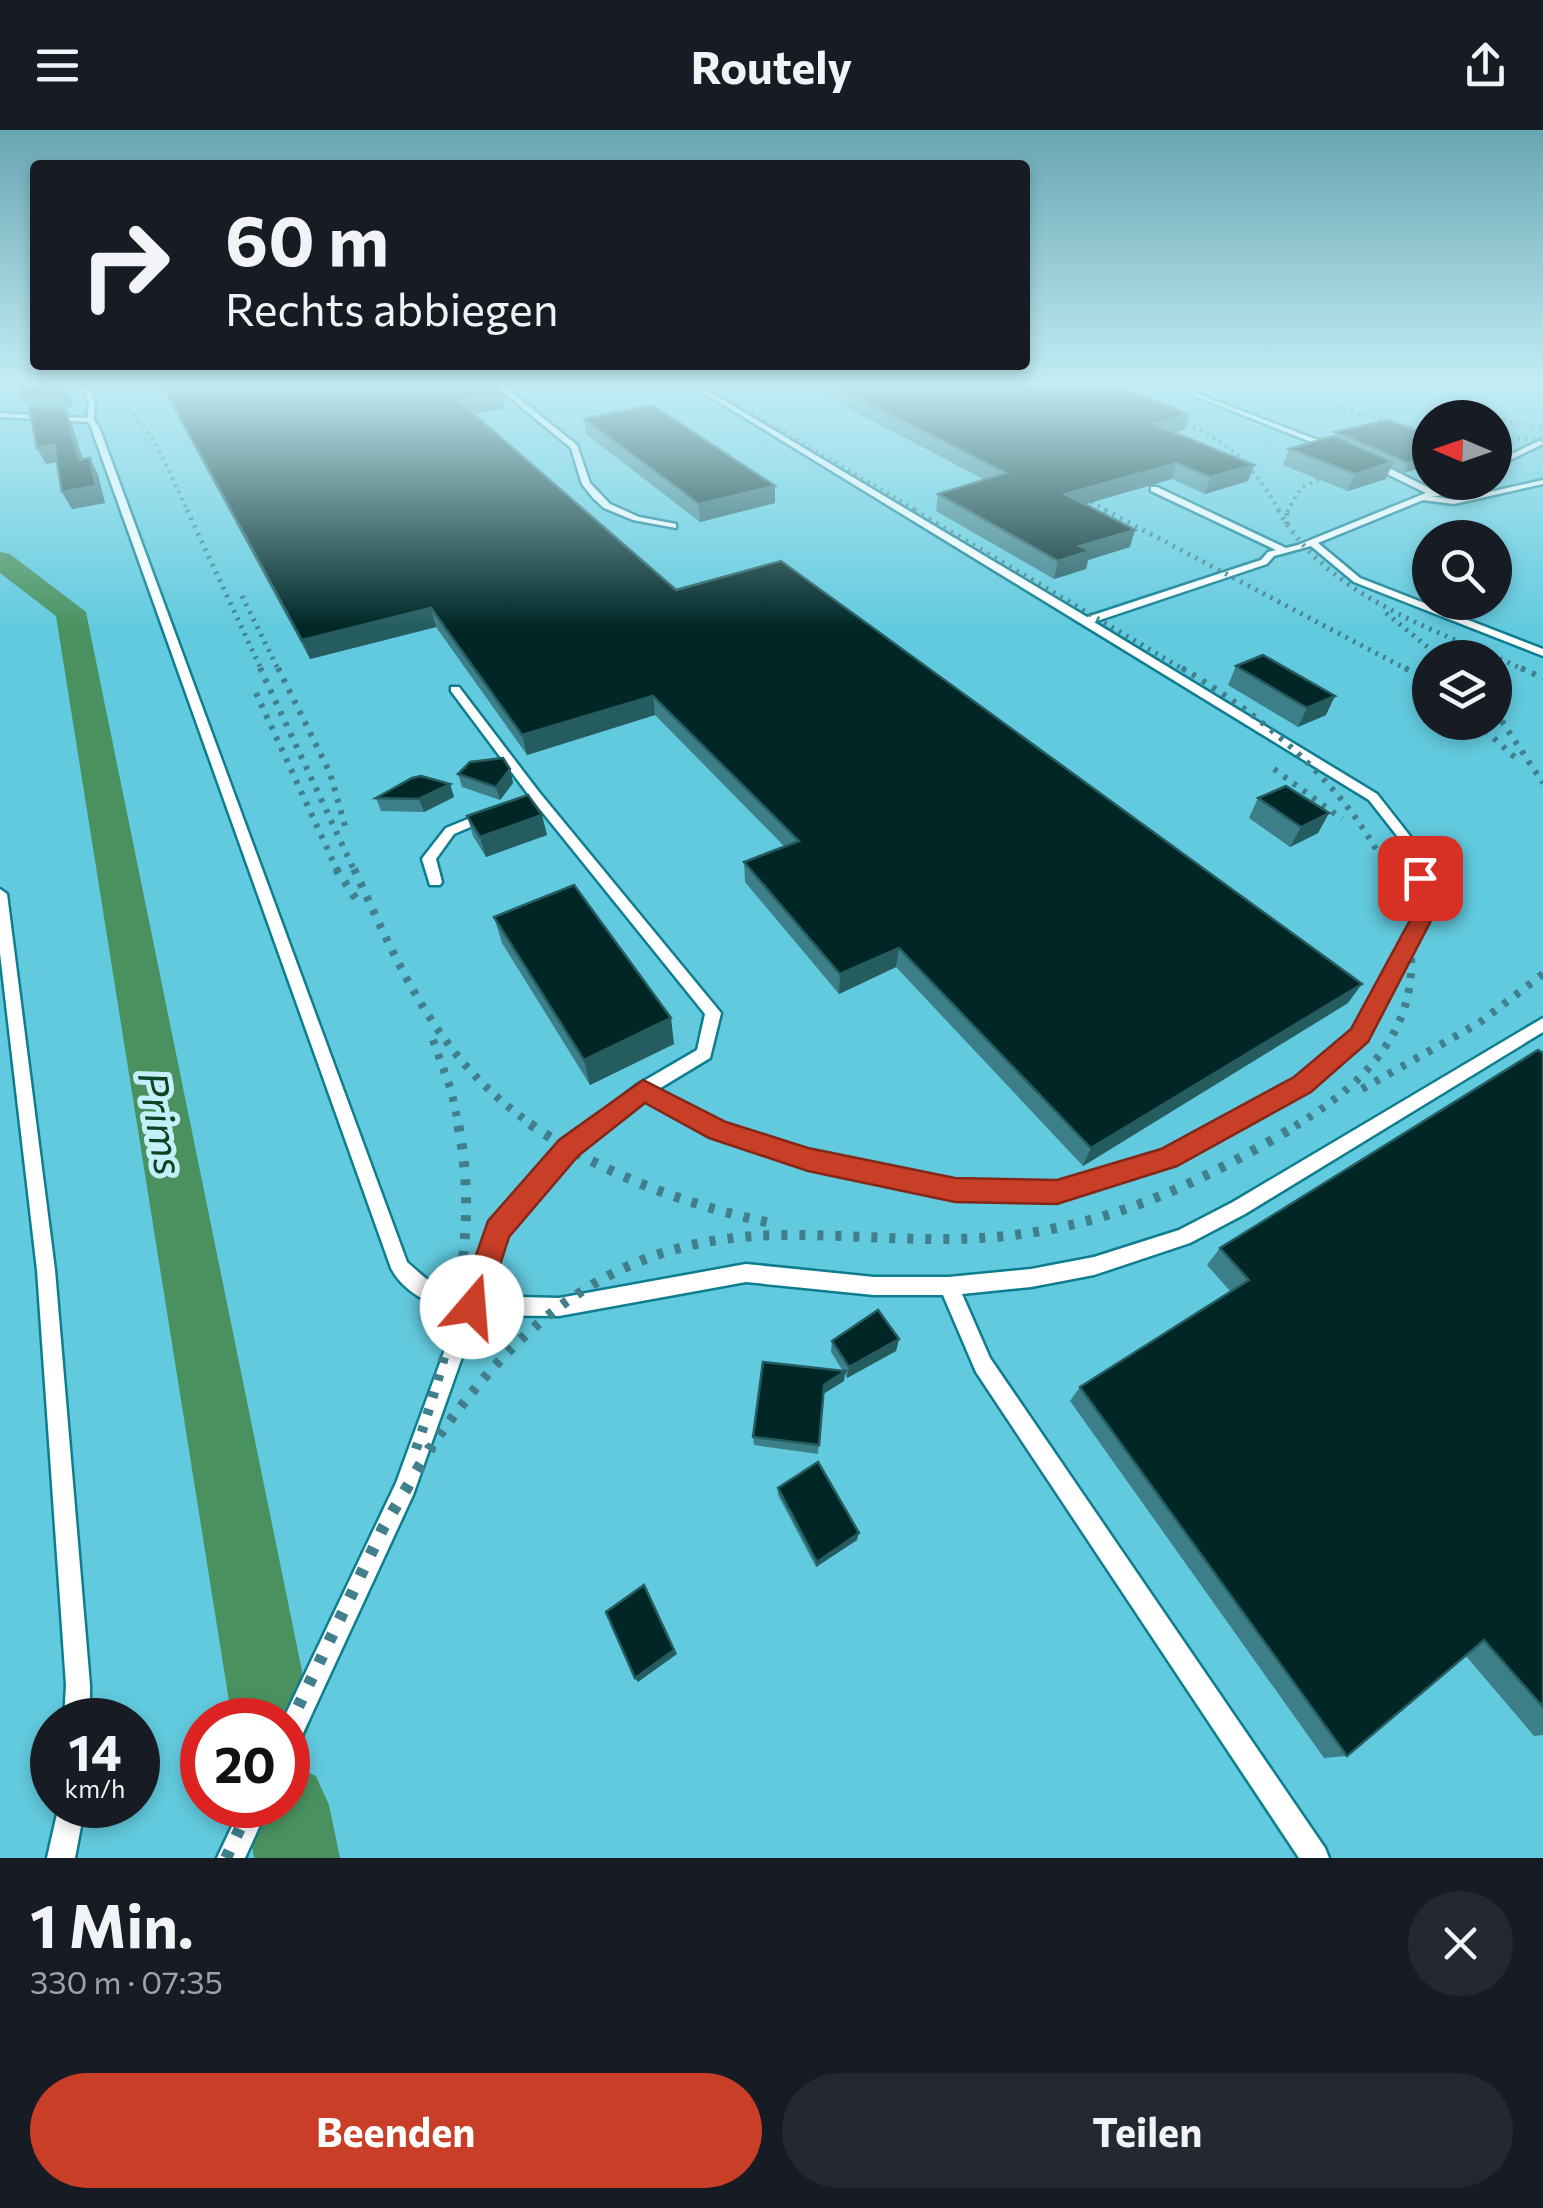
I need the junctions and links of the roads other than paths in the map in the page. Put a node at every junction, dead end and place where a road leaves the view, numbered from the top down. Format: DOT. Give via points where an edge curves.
graph roads {
  1 [pos="109,467"];
  2 [pos="577,467"];
  3 [pos="830,467"];
  4 [pos="1378,467"];
  5 [pos="1543,482"];
  6 [pos="1412,485"];
  7 [pos="1154,489"];
  8 [pos="1512,489"];
  9 [pos="1421,500"];
  10 [pos="674,526"];
  11 [pos="1312,542"];
  12 [pos="1283,550"];
  13 [pos="1086,620"];
  14 [pos="1543,653"];
  15 [pos="455,689"];
  16 [pos="501,809"];
  17 [pos="1420,878"];
  18 [pos="436,882"];
  19 [pos="1450,890"];
  20 [pos="0,894"];
  21 [pos="1543,1024"];
  22 [pos="643,1090"];
  23 [pos="949,1286"];
  24 [pos="472,1307"];
  25 [pos="77,1698"];
  26 [pos="306,1698"];
  27 [pos="67,1828"];
  28 [pos="245,1828"];
  29 [pos="61,1858"];
  30 [pos="231,1858"];
  31 [pos="1315,1858"];
  1 -- 24 [label="lane" via="400,1268 428,1293"];
  2 -- 10 [label="lane" via="610,511"];
  3 -- 13 [label="lane"];
  4 -- 6 [label="lane"];
  5 -- 8 [label="lane"];
  7 -- 12 [label="lane"];
  9 -- 11 [label="lane"];
  11 -- 12 [label="lane"];
  11 -- 14 [label="lane" via="1356,580"];
  12 -- 13 [label="lane"];
  13 -- 17 [label="lane" via="1373,797 1411,845"];
  15 -- 22 [label="lane" via="526,799 713,1013 704,1054"];
  16 -- 18 [label="lane" via="450,831 429,859"];
  17 -- 19 [label="lane"];
  17 -- 22 [label="lane" via="1426,909 1360,1036 1303,1084 1168,1158 1057,1192 955,1190 808,1160 718,1130"];
  20 -- 25 [label="lane" via="46,1270"];
  21 -- 23 [label="lane" via="1183,1237 1094,1266"];
  22 -- 24 [label="lane" via="568,1148 498,1230"];
  23 -- 24 [label="lane" via="746,1273 559,1307"];
  23 -- 31 [label="lane" via="983,1365"];
  24 -- 26 [label="lane" via="405,1487"];
  27 -- 29 [label="lane"];
  28 -- 30 [label="lane"];
}
